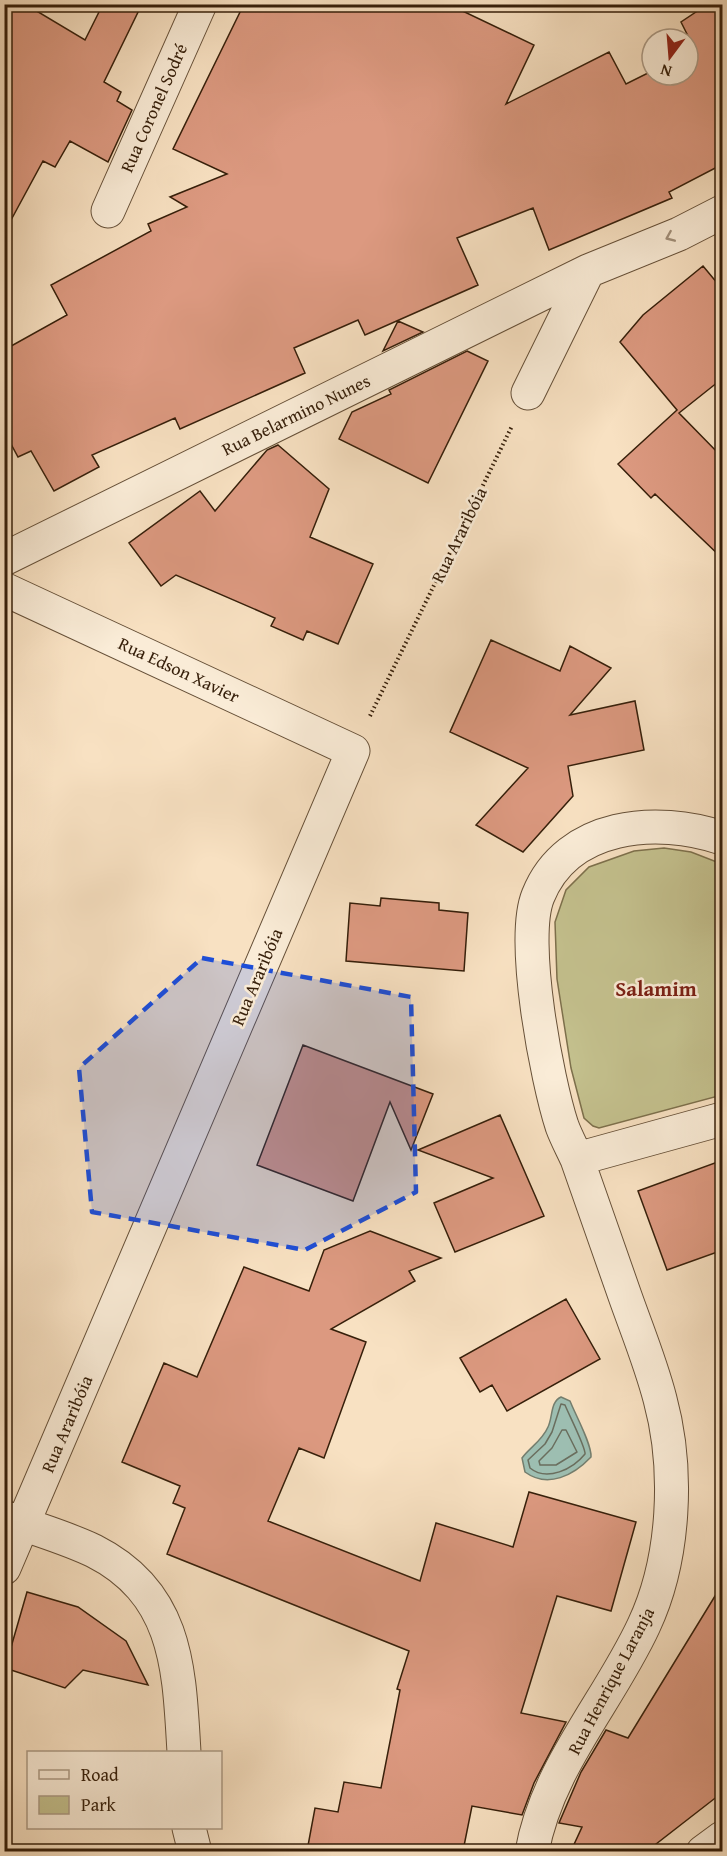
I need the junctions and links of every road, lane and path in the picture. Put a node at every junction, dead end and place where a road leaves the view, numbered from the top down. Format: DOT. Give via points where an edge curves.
graph roads {
  1 [pos="200,4"];
  2 [pos="108,211"];
  3 [pos="723,212"];
  4 [pos="588,271"];
  5 [pos="528,393"];
  6 [pos="7,561"];
  7 [pos="4,589"];
  8 [pos="353,751"];
  9 [pos="723,838"];
  10 [pos="723,1119"];
  11 [pos="577,1159"];
  12 [pos="14,1521"];
  13 [pos="4,1568"];
  14 [pos="184,1751"];
  15 [pos="190,1829"];
  16 [pos="723,1838"];
  17 [pos="195,1851"];
  18 [pos="532,1851"];
  19 [pos="703,1851"];
  1 -- 2 [label="street, Rua Coronel Sodré"];
  3 -- 4 [label="street, Rua Belarmino Nunes, one-way"];
  4 -- 5 [label="street"];
  4 -- 6 [label="street, Rua Belarmino Nunes"];
  5 -- 8 [label="path, Rua Araribóia"];
  7 -- 8 [label="street, Rua Edson Xavier"];
  8 -- 12 [label="street, Rua Araribóia"];
  9 -- 11 [label="street, Rua Henrique Laranja" via="664,825 629,828 596,838 560,861 537,897 532,939 539,1021 562,1127"];
  10 -- 11 [label="street"];
  11 -- 18 [label="street, Rua Henrique Laranja" via="661,1400 671,1482 665,1560 655,1597 630,1652 551,1792"];
  12 -- 13 [label="street, Rua Araribóia"];
  12 -- 14 [label="street" via="96,1552 123,1571 146,1595 161,1617 178,1668"];
  15 -- 17 [label="street"];
  16 -- 19 [label="street"];
}
